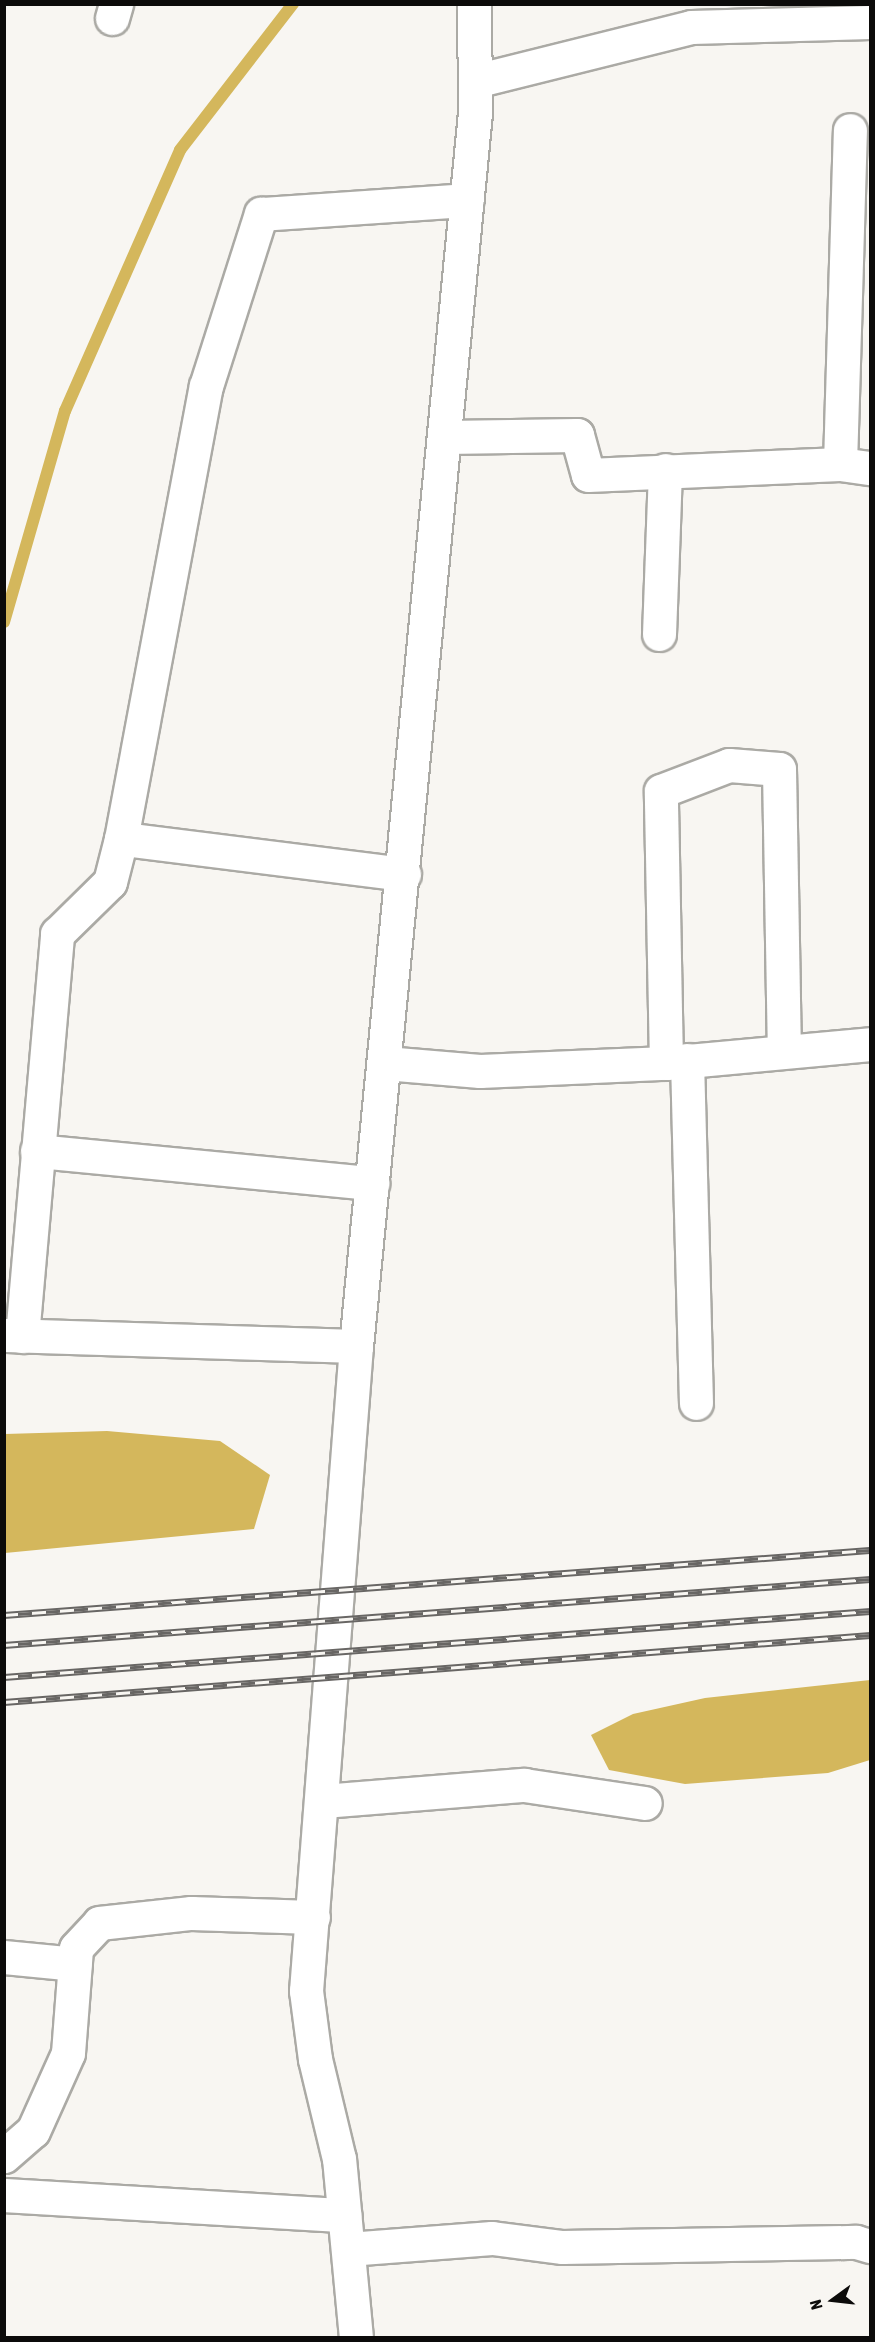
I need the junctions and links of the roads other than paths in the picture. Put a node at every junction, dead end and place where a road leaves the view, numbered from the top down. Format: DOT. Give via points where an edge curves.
graph roads {
  1 [pos="474,4"];
  2 [pos="870,21"];
  3 [pos="475,81"];
  4 [pos="850,130"];
  5 [pos="467,200"];
  6 [pos="445,437"];
  7 [pos="855,466"];
  8 [pos="665,470"];
  9 [pos="659,634"];
  10 [pos="121,838"];
  11 [pos="404,874"];
  12 [pos="870,1044"];
  13 [pos="784,1050"];
  14 [pos="676,1061"];
  15 [pos="385,1063"];
  16 [pos="38,1151"];
  17 [pos="372,1183"];
  18 [pos="14,1336"];
  19 [pos="356,1346"];
  20 [pos="696,1403"];
  21 [pos="323,1801"];
  22 [pos="645,1803"];
  23 [pos="313,1917"];
  24 [pos="4,1957"];
  25 [pos="75,1964"];
  26 [pos="4,2156"];
  27 [pos="4,2195"];
  28 [pos="344,2215"];
  29 [pos="870,2246"];
  30 [pos="348,2248"];
  31 [pos="356,2337"];
  1 -- 3 [label="street"];
  2 -- 3 [label="street" via="691,27"];
  3 -- 5 [label="street"];
  4 -- 7 [label="street"];
  5 -- 6 [label="street"];
  5 -- 10 [label="street" via="261,214 206,386"];
  6 -- 8 [label="street" via="577,435 588,475"];
  6 -- 11 [label="street"];
  7 -- 8 [label="street"];
  8 -- 9 [label="street"];
  10 -- 11 [label="street"];
  10 -- 16 [label="street" via="110,882 57,934"];
  11 -- 15 [label="street"];
  12 -- 13 [label="street"];
  13 -- 14 [label="street"];
  13 -- 14 [label="street" via="779,769 729,765 661,791"];
  14 -- 15 [label="street" via="480,1071"];
  14 -- 20 [label="street"];
  15 -- 17 [label="street"];
  16 -- 17 [label="street"];
  16 -- 18 [label="street"];
  17 -- 19 [label="street"];
  18 -- 19 [label="street"];
  19 -- 21 [label="street"];
  21 -- 22 [label="street" via="524,1785"];
  21 -- 23 [label="street"];
  23 -- 25 [label="street" via="191,1913 99,1923 76,1948"];
  23 -- 28 [label="street" via="306,1991 315,2059 339,2159"];
  24 -- 25 [label="street"];
  25 -- 26 [label="street" via="68,2053 33,2131"];
  27 -- 28 [label="street"];
  28 -- 30 [label="street"];
  29 -- 30 [label="street" via="856,2242 562,2247 492,2238"];
  30 -- 31 [label="street"];
}
